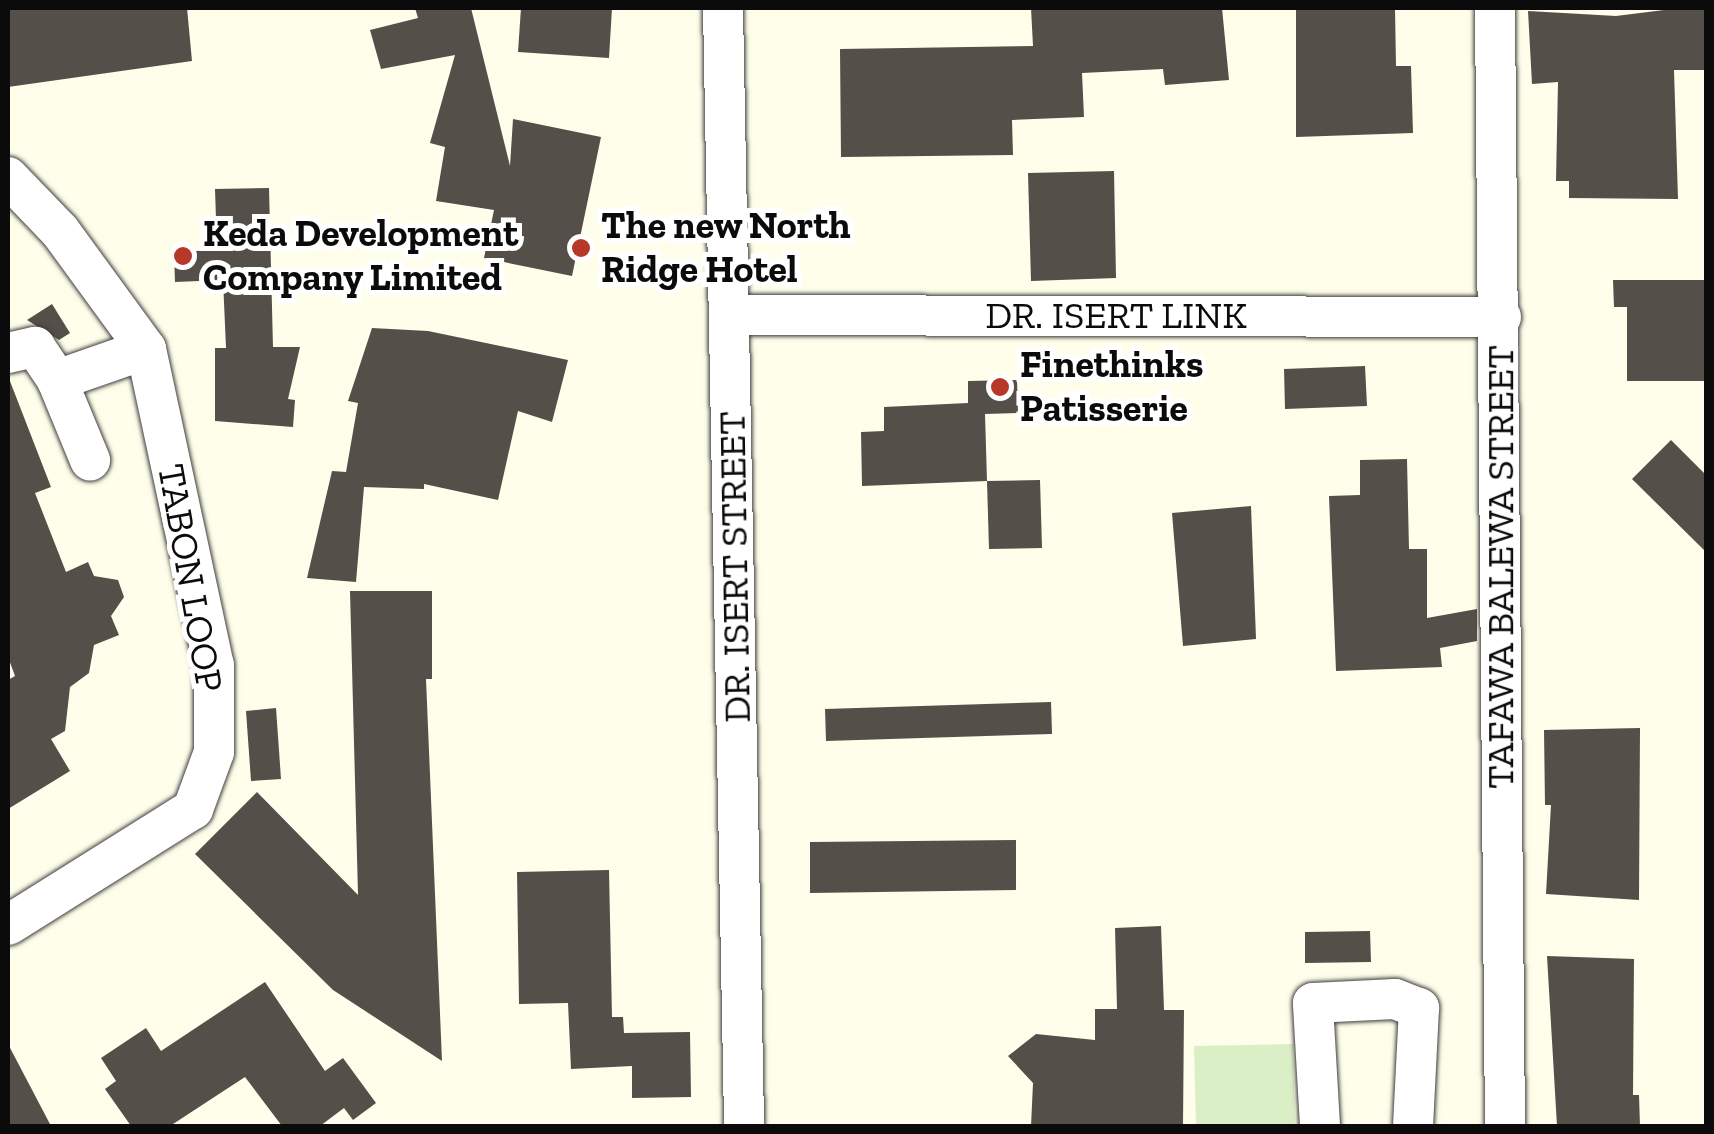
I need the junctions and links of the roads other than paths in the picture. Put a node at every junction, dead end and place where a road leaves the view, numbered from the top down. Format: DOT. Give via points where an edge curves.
graph roads {
  1 [pos="723,8"];
  2 [pos="1494,8"];
  3 [pos="8,177"];
  4 [pos="732,315"];
  5 [pos="1501,317"];
  6 [pos="146,349"];
  7 [pos="8,353"];
  8 [pos="57,380"];
  9 [pos="90,460"];
  10 [pos="8,926"];
  11 [pos="744,1126"];
  12 [pos="1320,1126"];
  13 [pos="1412,1126"];
  14 [pos="1505,1126"];
  1 -- 4 [label="street, DR. ISERT STREET"];
  2 -- 5 [label="street, TAFAWA BALEWA STREET"];
  3 -- 6 [label="street, TABON LOOP" via="60,231"];
  4 -- 5 [label="street, DR. ISERT LINK"];
  4 -- 11 [label="street, DR. ISERT STREET"];
  5 -- 14 [label="street, TAFAWA BALEWA STREET"];
  6 -- 8 [label="street"];
  6 -- 10 [label="street, TABON LOOP" via="214,664 214,752 193,809"];
  7 -- 8 [label="street" via="35,348"];
  8 -- 9 [label="street"];
  12 -- 13 [label="street" via="1313,1003 1395,999 1419,1008"];
}
